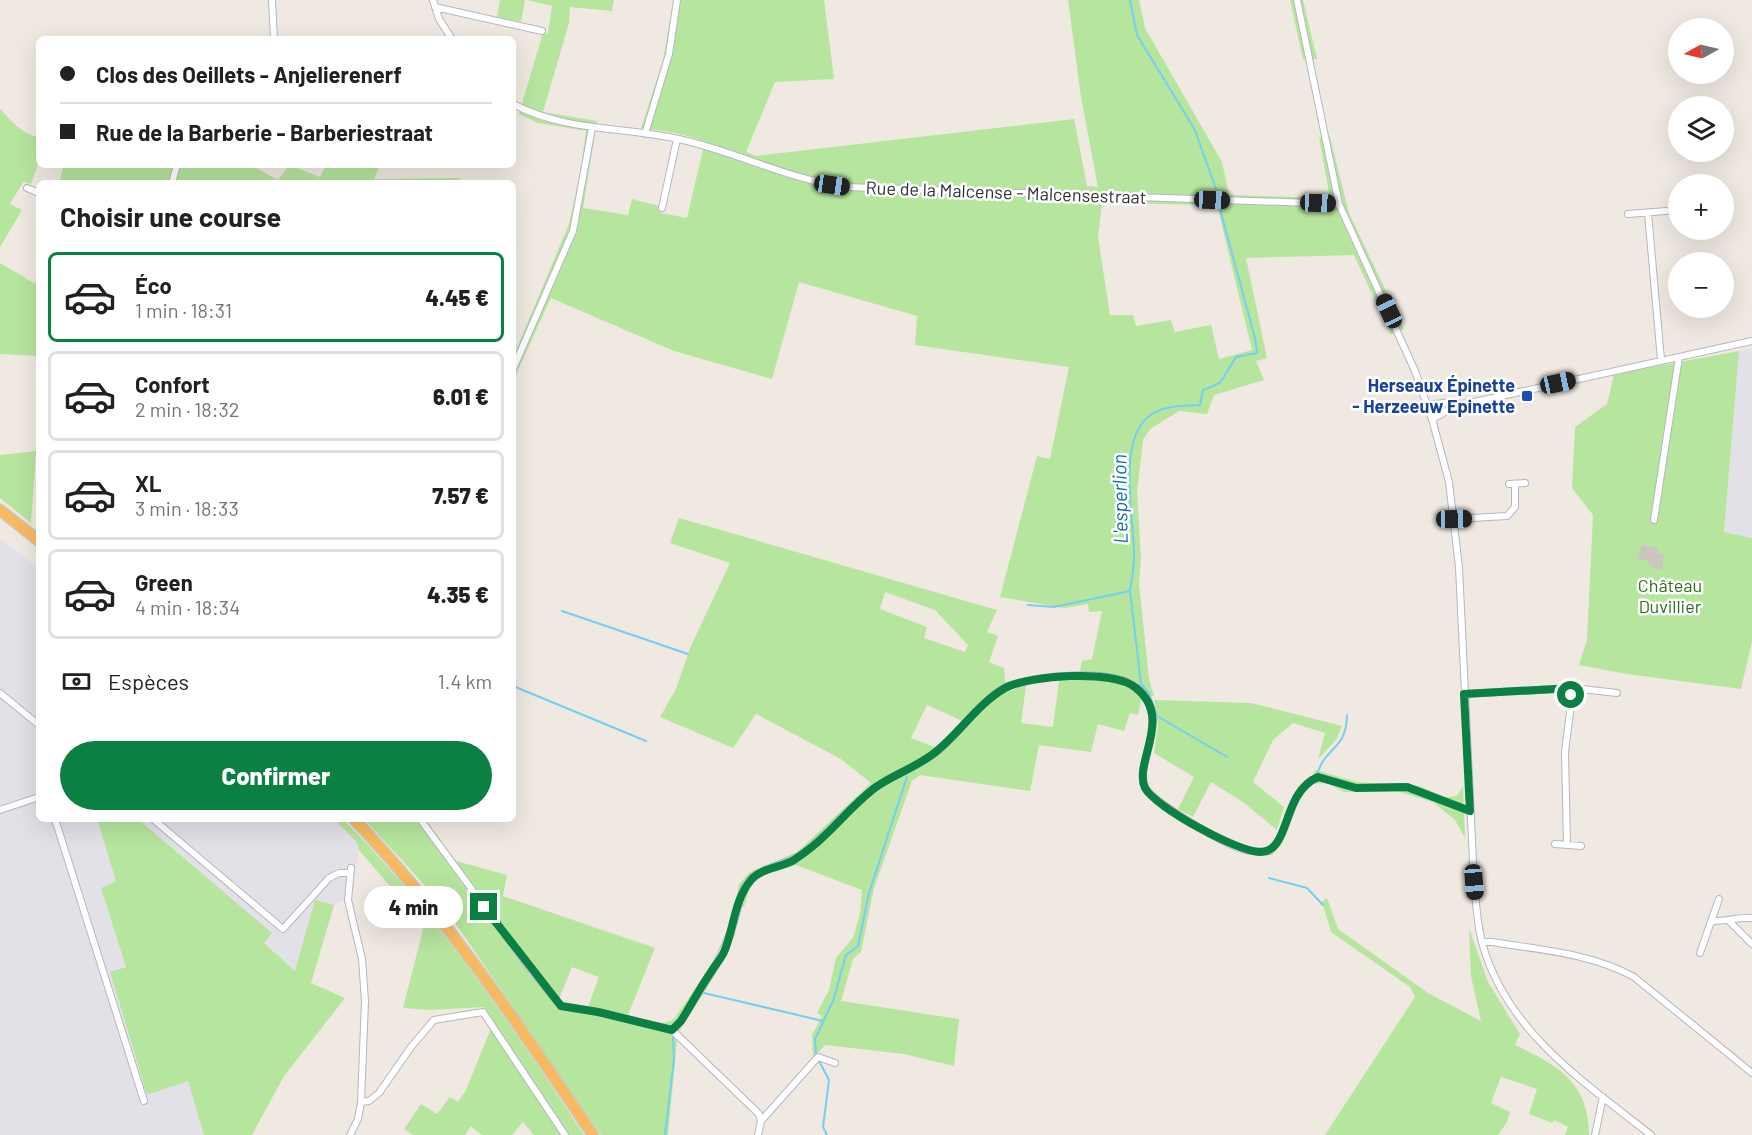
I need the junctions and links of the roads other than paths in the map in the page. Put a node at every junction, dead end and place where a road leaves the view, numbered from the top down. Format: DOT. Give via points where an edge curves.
graph roads {
  1 [pos="272,0"];
  2 [pos="677,0"];
  3 [pos="1297,0"];
  4 [pos="434,3"];
  5 [pos="542,31"];
  6 [pos="274,36"];
  7 [pos="450,36"];
  8 [pos="516,105"];
  9 [pos="592,128"];
  10 [pos="645,134"];
  11 [pos="678,139"];
  12 [pos="27,188"];
  13 [pos="36,192"];
  14 [pos="1339,204"];
  15 [pos="662,208"];
  16 [pos="1666,211"];
  17 [pos="1648,213"];
  18 [pos="1628,214"];
  19 [pos="1752,341"];
  20 [pos="1678,357"];
  21 [pos="1661,360"];
  22 [pos="516,362"];
  23 [pos="1460,404"];
  24 [pos="1428,405"];
  25 [pos="1432,419"];
  26 [pos="1525,483"];
  27 [pos="0,510"];
  28 [pos="1454,519"];
  29 [pos="1654,520"];
  30 [pos="36,540"];
  31 [pos="1573,688"];
  32 [pos="0,693"];
  33 [pos="1617,693"];
  34 [pos="1464,694"];
  35 [pos="36,722"];
  36 [pos="36,798"];
  37 [pos="0,810"];
  38 [pos="1470,811"];
  39 [pos="56,822"];
  40 [pos="157,822"];
  41 [pos="357,822"];
  42 [pos="422,822"];
  43 [pos="1556,844"];
  44 [pos="1567,844"];
  45 [pos="1581,846"];
  46 [pos="1719,899"];
  47 [pos="1752,918"];
  48 [pos="1713,921"];
  49 [pos="1728,921"];
  50 [pos="1482,942"];
  51 [pos="1752,944"];
  52 [pos="1700,953"];
  53 [pos="672,1030"];
  54 [pos="835,1064"];
  55 [pos="1752,1073"];
  56 [pos="1604,1097"];
  57 [pos="144,1101"];
  58 [pos="361,1102"];
  59 [pos="761,1121"];
  60 [pos="351,1135"];
  61 [pos="565,1135"];
  62 [pos="593,1135"];
  63 [pos="758,1135"];
  64 [pos="1595,1135"];
  65 [pos="1651,1135"];
  1 -- 6 [label="street"];
  2 -- 10 [label="street" via="669,54"];
  3 -- 14 [label="street"];
  4 -- 5 [label="street"];
  4 -- 7 [label="street"];
  8 -- 9 [label="street, Rue de la Malcense - Malcensestraat" via="551,121"];
  9 -- 10 [label="street, Rue de la Malcense - Malcensestraat"];
  9 -- 22 [label="street" via="573,231"];
  10 -- 11 [label="street, Rue de la Malcense - Malcensestraat"];
  11 -- 14 [label="street, Rue de la Malcense - Malcensestraat" via="819,183 846,187"];
  11 -- 15 [label="street"];
  12 -- 13 [label="street"];
  14 -- 24 [label="street"];
  16 -- 17 [label="street"];
  17 -- 18 [label="street"];
  17 -- 21 [label="street"];
  19 -- 20 [label="street"];
  20 -- 21 [label="street"];
  20 -- 29 [label="street"];
  21 -- 23 [label="street"];
  23 -- 24 [label="street"];
  23 -- 25 [label="street"];
  24 -- 25 [label="street"];
  25 -- 28 [label="street" via="1449,482"];
  26 -- 28 [label="street" via="1512,484 1515,507 1507,516"];
  27 -- 30 [label="highway"];
  28 -- 34 [label="street"];
  31 -- 33 [label="street"];
  31 -- 34 [label="street"];
  31 -- 44 [label="street" via="1564,752"];
  32 -- 35 [label="street"];
  34 -- 38 [label="street"];
  36 -- 37 [label="street"];
  38 -- 50 [label="street"];
  38 -- 53 [label="street" via="1407,787 1356,788 1318,777 1296,795 1276,846 1259,852 1239,848 1173,811 1146,789 1143,778 1151,744 1152,715 1136,687 1110,678 1083,676 1041,679 1008,687 938,751 877,786 801,855 753,877 740,899 724,954"];
  39 -- 57 [label="street"];
  40 -- 58 [label="street" via="283,929 329,878 350,870 348,900 364,982"];
  41 -- 62 [label="highway" via="469,956"];
  42 -- 53 [label="street" via="561,1006"];
  43 -- 44 [label="street"];
  44 -- 45 [label="street"];
  46 -- 48 [label="street"];
  47 -- 49 [label="street" via="1737,916"];
  48 -- 49 [label="street"];
  48 -- 52 [label="street"];
  49 -- 51 [label="street"];
  50 -- 55 [label="street" via="1599,961 1618,968"];
  50 -- 56 [label="street" via="1498,984 1525,1026 1556,1059"];
  53 -- 59 [label="street" via="759,1114"];
  54 -- 59 [label="street" via="818,1057"];
  56 -- 64 [label="street"];
  56 -- 65 [label="street"];
  58 -- 60 [label="street"];
  58 -- 61 [label="street" via="379,1093 434,1020 483,1012"];
  59 -- 63 [label="street"];
}
